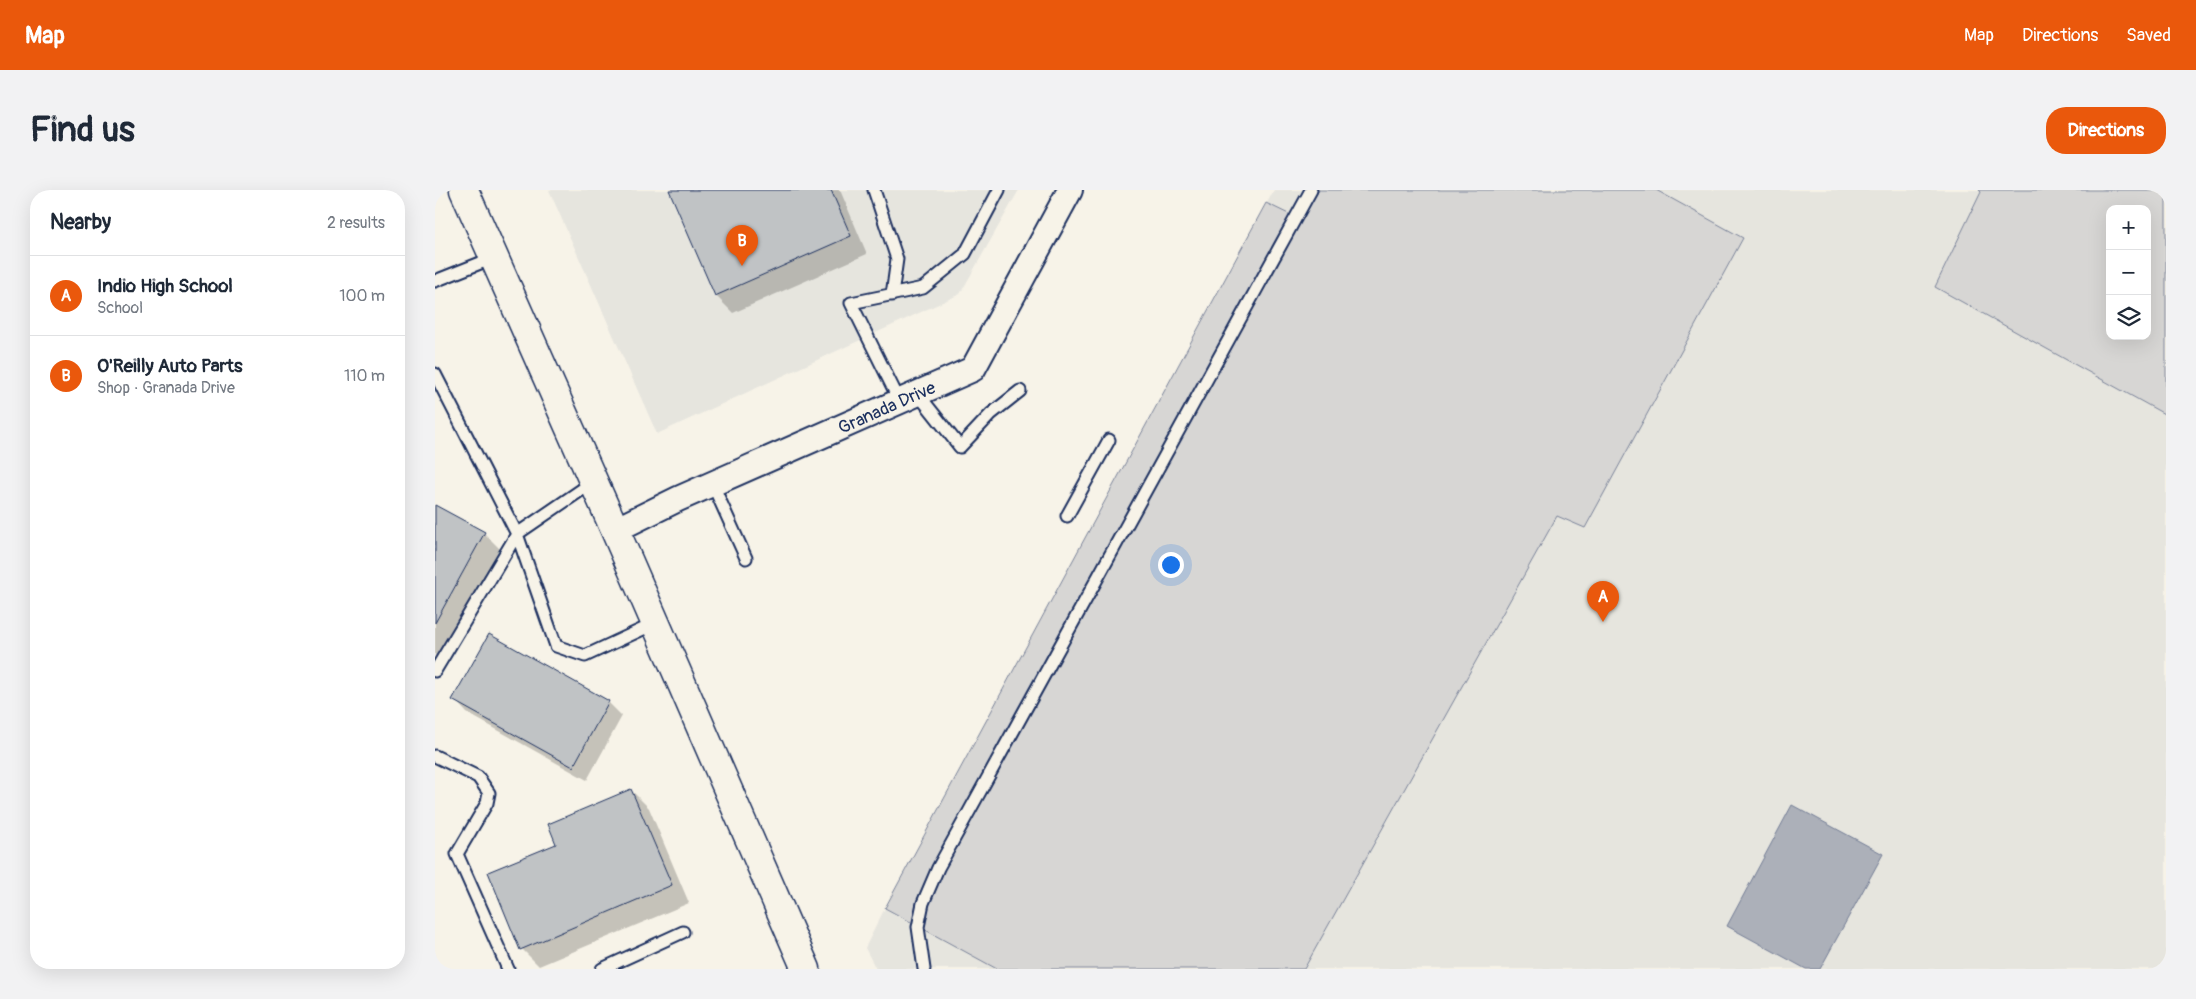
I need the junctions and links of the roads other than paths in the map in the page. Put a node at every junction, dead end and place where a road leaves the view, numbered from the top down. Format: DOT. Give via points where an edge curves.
graph roads {
  1 [pos="464,190"];
  2 [pos="874,190"];
  3 [pos="999,190"];
  4 [pos="1070,190"];
  5 [pos="1311,190"];
  6 [pos="493,258"];
  7 [pos="435,281"];
  8 [pos="892,295"];
  9 [pos="435,374"];
  10 [pos="1020,391"];
  11 [pos="909,398"];
  12 [pos="1109,440"];
  13 [pos="593,482"];
  14 [pos="713,485"];
  15 [pos="1067,516"];
  16 [pos="615,530"];
  17 [pos="517,534"];
  18 [pos="746,558"];
  19 [pos="656,624"];
  20 [pos="435,671"];
  21 [pos="435,756"];
  22 [pos="683,932"];
  23 [pos="508,969"];
  24 [pos="602,969"];
  25 [pos="806,969"];
  26 [pos="925,969"];
  1 -- 6 [label="main road"];
  2 -- 8 [label="lane" via="897,259"];
  3 -- 8 [label="lane" via="965,254 923,288"];
  4 -- 11 [label="street, Granada Drive" via="973,370"];
  5 -- 26 [label="lane" via="938,868 923,903 918,927"];
  6 -- 7 [label="lane"];
  6 -- 13 [label="main road"];
  8 -- 11 [label="lane" via="851,303"];
  9 -- 17 [label="lane"];
  10 -- 11 [label="lane" via="991,414 960,447"];
  11 -- 14 [label="street, Granada Drive"];
  12 -- 15 [label="lane"];
  13 -- 16 [label="main road"];
  13 -- 17 [label="lane"];
  14 -- 16 [label="street, Granada Drive"];
  14 -- 18 [label="lane"];
  16 -- 19 [label="main road"];
  17 -- 19 [label="lane" via="556,646 585,656"];
  17 -- 20 [label="lane"];
  19 -- 25 [label="main road"];
  21 -- 23 [label="lane" via="478,777 489,793 487,803 457,854"];
  22 -- 24 [label="lane"];
}
